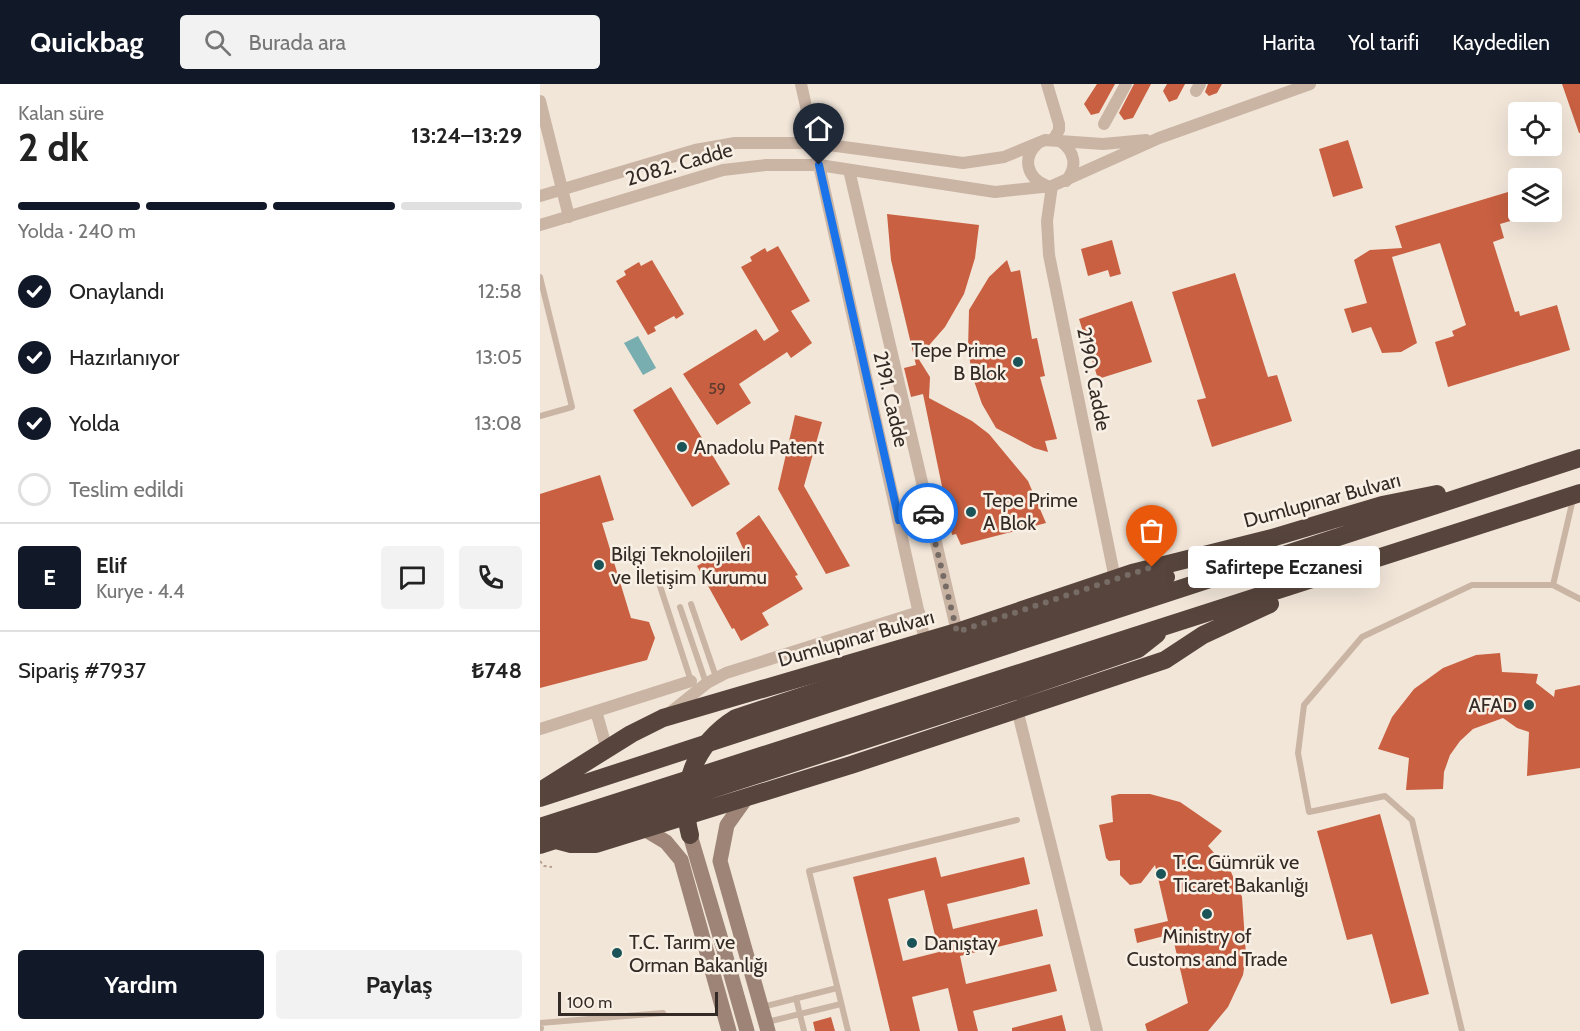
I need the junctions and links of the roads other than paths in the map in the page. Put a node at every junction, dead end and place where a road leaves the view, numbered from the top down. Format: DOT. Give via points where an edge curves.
graph roads {
  1 [pos="801,84"];
  2 [pos="1047,84"];
  3 [pos="1126,84"];
  4 [pos="1310,84"];
  5 [pos="540,101"];
  6 [pos="1104,124"];
  7 [pos="1159,138"];
  8 [pos="1053,140"];
  9 [pos="814,143"];
  10 [pos="1038,144"];
  11 [pos="819,165"];
  12 [pos="849,170"];
  13 [pos="1066,181"];
  14 [pos="1048,186"];
  15 [pos="561,189"];
  16 [pos="540,196"];
  17 [pos="569,217"];
  18 [pos="540,225"];
  19 [pos="540,277"];
  20 [pos="540,416"];
  21 [pos="1580,458"];
  22 [pos="1478,489"];
  23 [pos="1577,494"];
  24 [pos="929,513"];
  25 [pos="899,520"];
  26 [pos="1272,538"];
  27 [pos="1342,571"];
  28 [pos="1115,579"];
  29 [pos="659,583"];
  30 [pos="1553,585"];
  31 [pos="1580,599"];
  32 [pos="691,604"];
  33 [pos="680,607"];
  34 [pos="919,612"];
  35 [pos="1171,624"];
  36 [pos="957,632"];
  37 [pos="925,641"];
  38 [pos="711,680"];
  39 [pos="691,681"];
  40 [pos="1017,709"];
  41 [pos="596,711"];
  42 [pos="663,718"];
  43 [pos="540,729"];
  44 [pos="607,750"];
  45 [pos="540,791"];
  46 [pos="747,797"];
  47 [pos="540,798"];
  48 [pos="1017,820"];
  49 [pos="540,827"];
  50 [pos="646,830"];
  51 [pos="690,835"];
  52 [pos="548,843"];
  53 [pos="681,860"];
  54 [pos="720,861"];
  55 [pos="837,988"];
  56 [pos="796,998"];
  57 [pos="841,1004"];
  58 [pos="761,1007"];
  59 [pos="663,1013"];
  60 [pos="800,1014"];
  61 [pos="767,1027"];
  62 [pos="541,1028"];
  63 [pos="729,1031"];
  64 [pos="747,1031"];
  65 [pos="804,1031"];
  66 [pos="848,1031"];
  67 [pos="1098,1031"];
  68 [pos="1462,1031"];
  1 -- 9 [label="street, 2191. Cadde"];
  2 -- 8 [label="street" via="1059,124"];
  3 -- 6 [label="street"];
  4 -- 7 [label="street, 2082. Cadde"];
  5 -- 15 [label="street"];
  7 -- 8 [label="street, 2082. Cadde" via="1103,144"];
  7 -- 13 [label="street, 2082. Cadde"];
  8 -- 10 [label="street, 2082. Cadde"];
  8 -- 13 [label="street" via="1072,153 1073,169"];
  9 -- 10 [label="street, 2082. Cadde" via="963,163 1004,157"];
  9 -- 11 [label="street, 2191. Cadde"];
  9 -- 15 [label="street, 2082. Cadde" via="757,141 716,145"];
  10 -- 14 [label="street" via="1027,164 1032,177"];
  11 -- 12 [label="street, 2082. Cadde"];
  11 -- 17 [label="street, 2082. Cadde" via="729,168"];
  11 -- 25 [label="street, 2191. Cadde"];
  12 -- 14 [label="street, 2082. Cadde" via="995,192"];
  12 -- 24 [label="street"];
  13 -- 14 [label="street, 2082. Cadde"];
  14 -- 28 [label="street, 2190. Cadde" via="1049,255"];
  15 -- 16 [label="street, 2082. Cadde"];
  15 -- 17 [label="street"];
  17 -- 18 [label="street, 2082. Cadde"];
  19 -- 20 [label="lane" via="572,407"];
  21 -- 22 [label="highway, Dumlupınar Bulvarı"];
  22 -- 26 [label="highway, Dumlupınar Bulvarı" via="1382,505"];
  22 -- 47 [label="highway, Dumlupınar Bulvarı"];
  23 -- 27 [label="highway"];
  23 -- 30 [label="lane"];
  24 -- 25 [label="street"];
  24 -- 36 [label="street"];
  25 -- 34 [label="street, 2191. Cadde"];
  26 -- 28 [label="highway, Dumlupınar Bulvarı"];
  26 -- 51 [label="highway, bridge" via="1166,577 736,718 711,738 693,765 686,791"];
  27 -- 35 [label="highway"];
  27 -- 40 [label="highway" via="1217,627 1165,660"];
  28 -- 36 [label="highway, Dumlupınar Bulvarı"];
  29 -- 39 [label="lane"];
  30 -- 31 [label="lane"];
  30 -- 68 [label="lane" via="1472,585 1362,637 1304,705 1298,753 1310,812 1385,796 1412,820"];
  32 -- 38 [label="lane"];
  33 -- 38 [label="lane"];
  34 -- 37 [label="street, 2191. Cadde"];
  34 -- 38 [label="street"];
  35 -- 49 [label="highway"];
  35 -- 52 [label="highway" via="1138,649"];
  36 -- 37 [label="highway, Dumlupınar Bulvarı"];
  37 -- 42 [label="highway, Dumlupınar Bulvarı"];
  38 -- 42 [label="street"];
  39 -- 41 [label="street"];
  40 -- 46 [label="highway"];
  40 -- 67 [label="street"];
  41 -- 43 [label="street"];
  41 -- 44 [label="street"];
  42 -- 44 [label="highway, Dumlupınar Bulvarı"];
  44 -- 45 [label="highway, Dumlupınar Bulvarı"];
  46 -- 50 [label="highway"];
  46 -- 54 [label="main road" via="727,825"];
  48 -- 55 [label="lane" via="809,871"];
  50 -- 52 [label="highway" via="596,844"];
  50 -- 53 [label="main road" via="666,842"];
  51 -- 64 [label="main road, bridge"];
  53 -- 54 [label="main road" via="698,851 713,854"];
  53 -- 63 [label="main road"];
  54 -- 58 [label="main road"];
  55 -- 56 [label="lane"];
  55 -- 57 [label="lane"];
  56 -- 58 [label="lane"];
  56 -- 60 [label="lane"];
  57 -- 60 [label="lane"];
  57 -- 66 [label="lane"];
  58 -- 61 [label="main road"];
  59 -- 62 [label="lane"];
  60 -- 61 [label="lane"];
  60 -- 65 [label="lane"];
}
